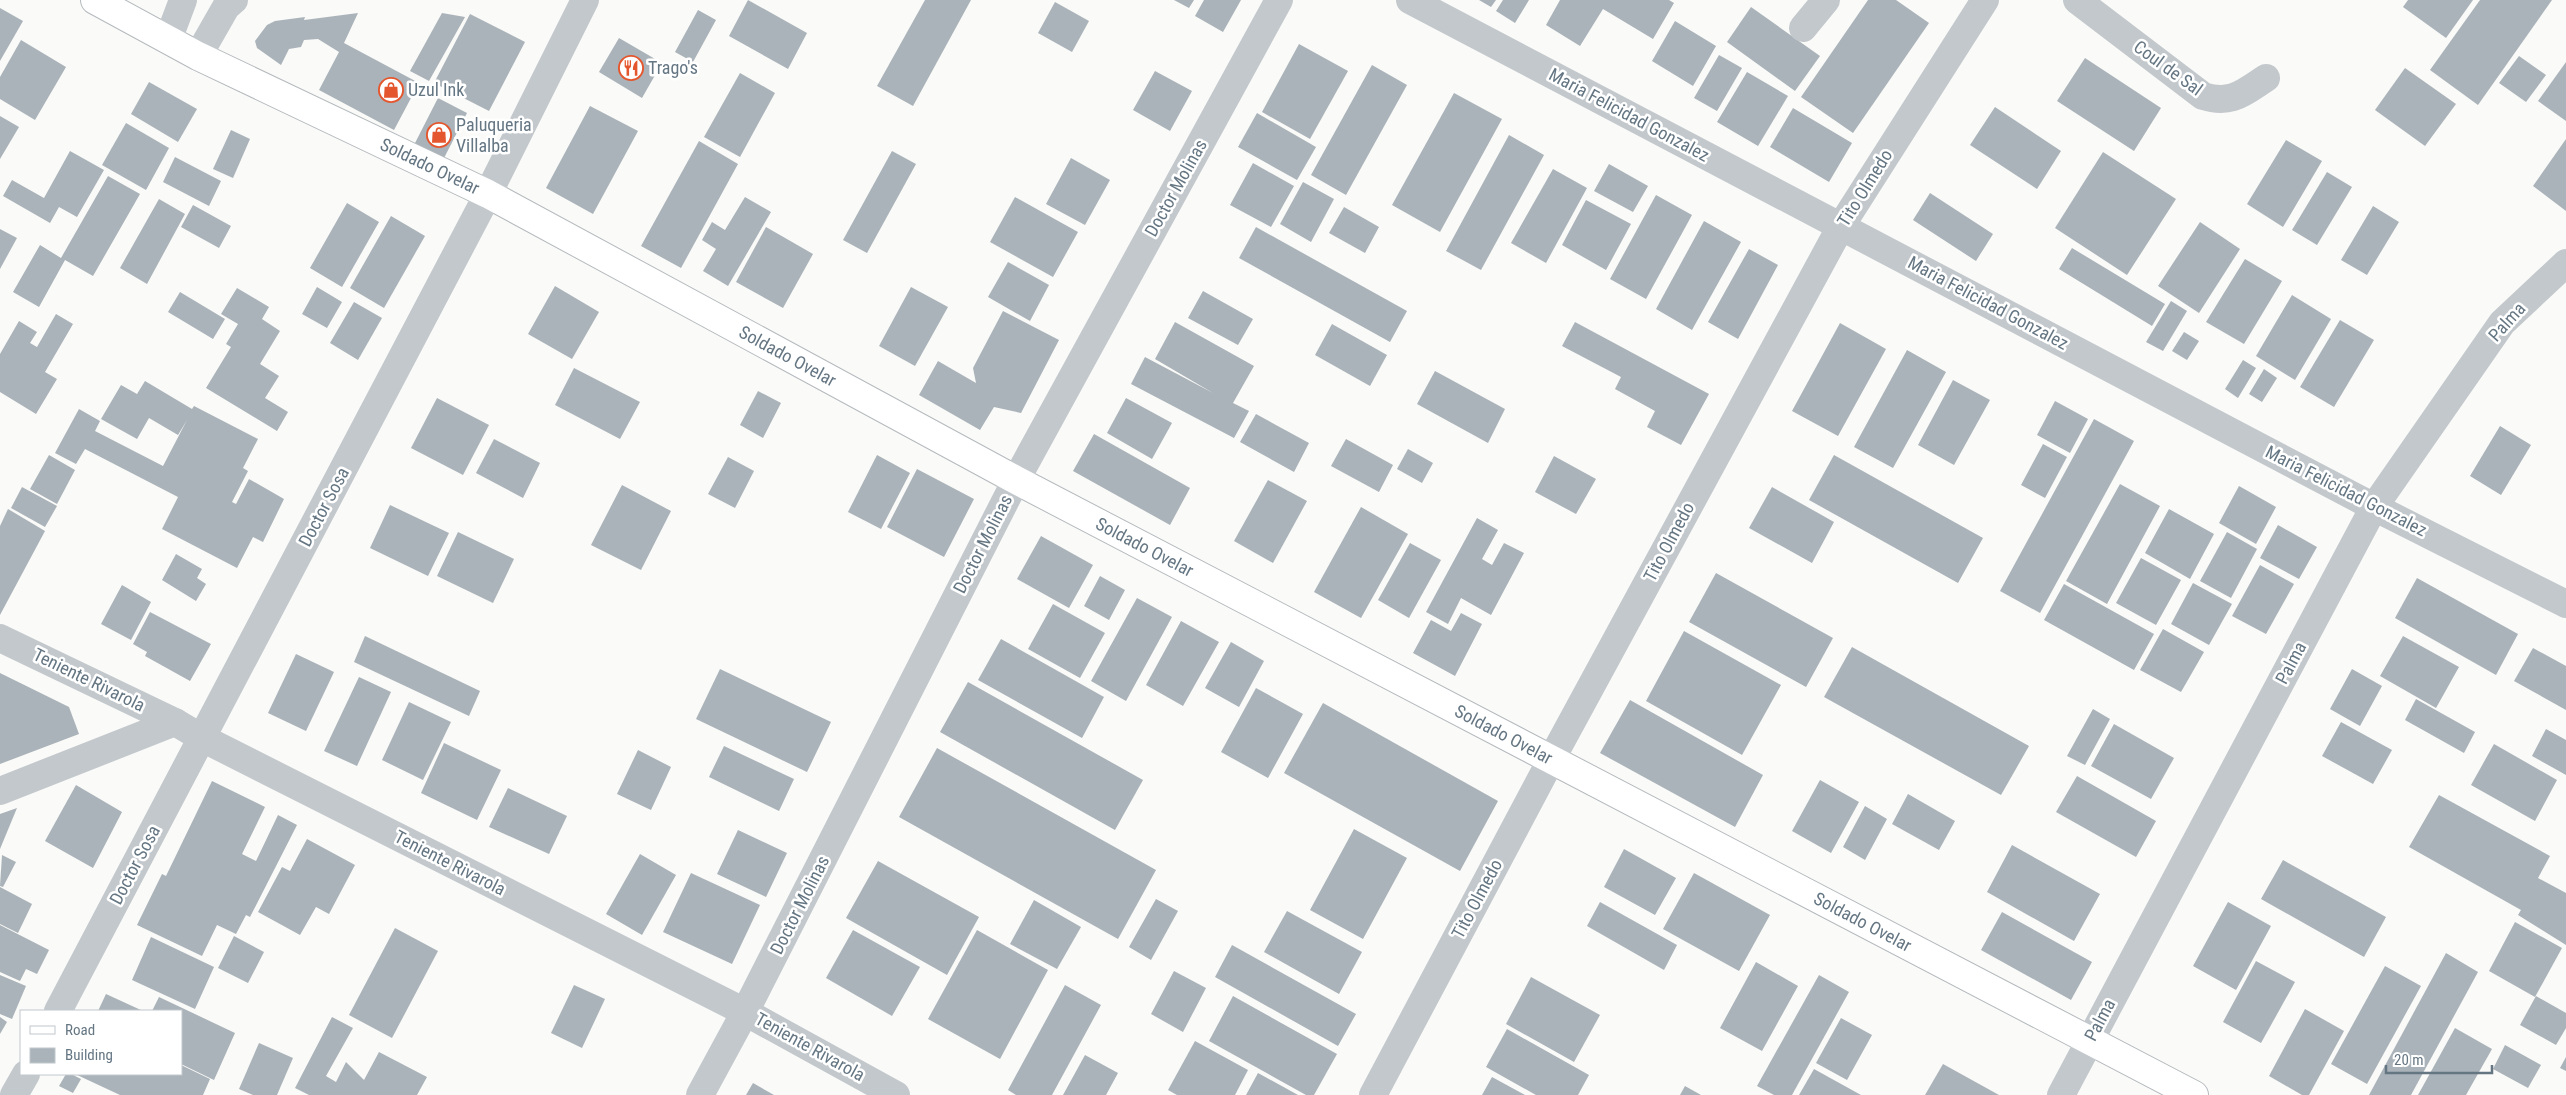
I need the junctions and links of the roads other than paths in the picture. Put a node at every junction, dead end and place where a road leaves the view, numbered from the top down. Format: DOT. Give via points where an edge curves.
graph roads {
  1 [pos="95,0"];
  2 [pos="234,0"];
  3 [pos="585,0"];
  4 [pos="1279,0"];
  5 [pos="1410,0"];
  6 [pos="1826,0"];
  7 [pos="1984,0"];
  8 [pos="2077,0"];
  9 [pos="180,1"];
  10 [pos="1804,28"];
  11 [pos="168,40"];
  12 [pos="198,56"];
  13 [pos="2266,78"];
  14 [pos="488,194"];
  15 [pos="1841,226"];
  16 [pos="2566,263"];
  17 [pos="1016,480"];
  18 [pos="2374,507"];
  19 [pos="2566,604"];
  20 [pos="0,638"];
  21 [pos="175,722"];
  22 [pos="202,738"];
  23 [pos="1551,760"];
  24 [pos="0,791"];
  25 [pos="59,1010"];
  26 [pos="745,1012"];
  27 [pos="2089,1040"];
  28 [pos="25,1075"];
  29 [pos="14,1095"];
  30 [pos="700,1095"];
  31 [pos="896,1095"];
  32 [pos="1373,1095"];
  33 [pos="2061,1095"];
  34 [pos="2194,1095"];
  1 -- 11 [label="main road, Soldado Ovelar"];
  2 -- 12 [label="street" via="226,7"];
  3 -- 14 [label="street, Doctor Sosa"];
  4 -- 17 [label="street, Doctor Molinas"];
  5 -- 15 [label="street, Maria Felicidad Gonzalez"];
  6 -- 10 [label="street"];
  7 -- 15 [label="street, Tito Olmedo"];
  8 -- 13 [label="street, Coul de Sal" via="2203,96 2216,100 2236,98"];
  9 -- 11 [label="street"];
  11 -- 12 [label="main road, Soldado Ovelar"];
  12 -- 14 [label="main road, Soldado Ovelar"];
  14 -- 17 [label="main road, Soldado Ovelar"];
  14 -- 22 [label="street, Doctor Sosa"];
  15 -- 18 [label="street, Maria Felicidad Gonzalez"];
  15 -- 23 [label="street, Tito Olmedo"];
  16 -- 18 [label="street, Palma" via="2502,323"];
  17 -- 23 [label="main road, Soldado Ovelar"];
  17 -- 26 [label="street, Doctor Molinas"];
  18 -- 19 [label="street, Maria Felicidad Gonzalez"];
  18 -- 27 [label="street, Palma"];
  20 -- 21 [label="street, Teniente Rivarola"];
  21 -- 22 [label="street, Teniente Rivarola"];
  21 -- 24 [label="street"];
  22 -- 25 [label="street, Doctor Sosa"];
  22 -- 26 [label="street, Teniente Rivarola"];
  23 -- 27 [label="main road, Soldado Ovelar"];
  23 -- 32 [label="street, Tito Olmedo"];
  26 -- 30 [label="street, Doctor Molinas"];
  26 -- 31 [label="street, Teniente Rivarola"];
  27 -- 33 [label="street, Palma"];
  27 -- 34 [label="main road, Soldado Ovelar"];
  28 -- 29 [label="street"];
}
